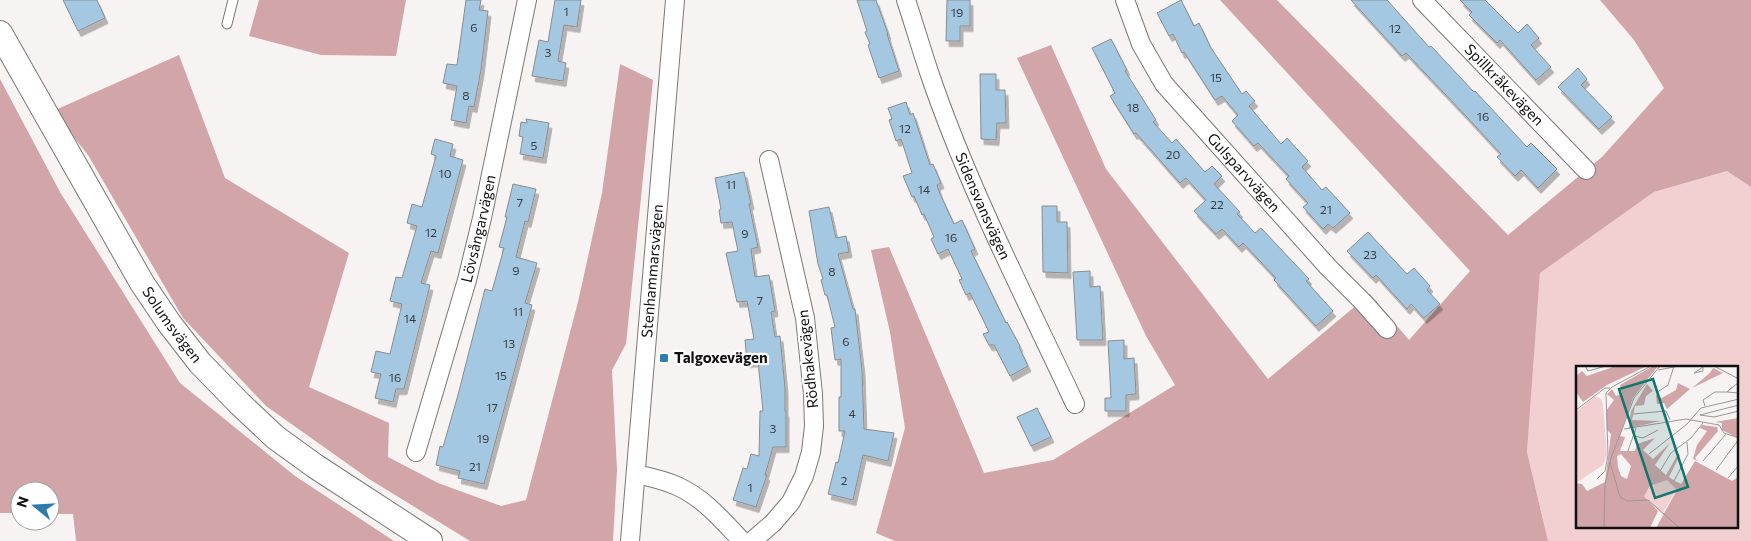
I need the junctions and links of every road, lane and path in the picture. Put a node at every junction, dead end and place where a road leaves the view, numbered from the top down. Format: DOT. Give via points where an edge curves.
graph roads {
  1 [pos="233,0"];
  2 [pos="527,0"];
  3 [pos="675,0"];
  4 [pos="906,0"];
  5 [pos="1125,0"];
  6 [pos="1422,0"];
  7 [pos="227,24"];
  8 [pos="0,33"];
  9 [pos="769,160"];
  10 [pos="1586,170"];
  11 [pos="1387,329"];
  12 [pos="1075,404"];
  13 [pos="416,452"];
  14 [pos="636,474"];
  15 [pos="430,541"];
  16 [pos="630,541"];
  17 [pos="742,541"];
  18 [pos="752,541"];
  1 -- 7 [label="lane"];
  2 -- 13 [label="street, Lövsångarvägen" via="482,218"];
  3 -- 14 [label="street, Stenhammarsvägen"];
  4 -- 12 [label="street, Sidensvansvägen" via="960,154"];
  5 -- 11 [label="street, Gulsparvvägen" via="1141,44 1164,84"];
  6 -- 10 [label="street, Spillkråkevägen"];
  8 -- 15 [label="main road, Solumsvägen" via="142,283 200,363 275,437"];
  9 -- 18 [label="street, Rödhakevägen" via="805,318 814,426 804,476 791,502"];
  14 -- 16 [label="street, Stenhammarsvägen"];
  14 -- 17 [label="street" via="668,482 689,492"];
}
